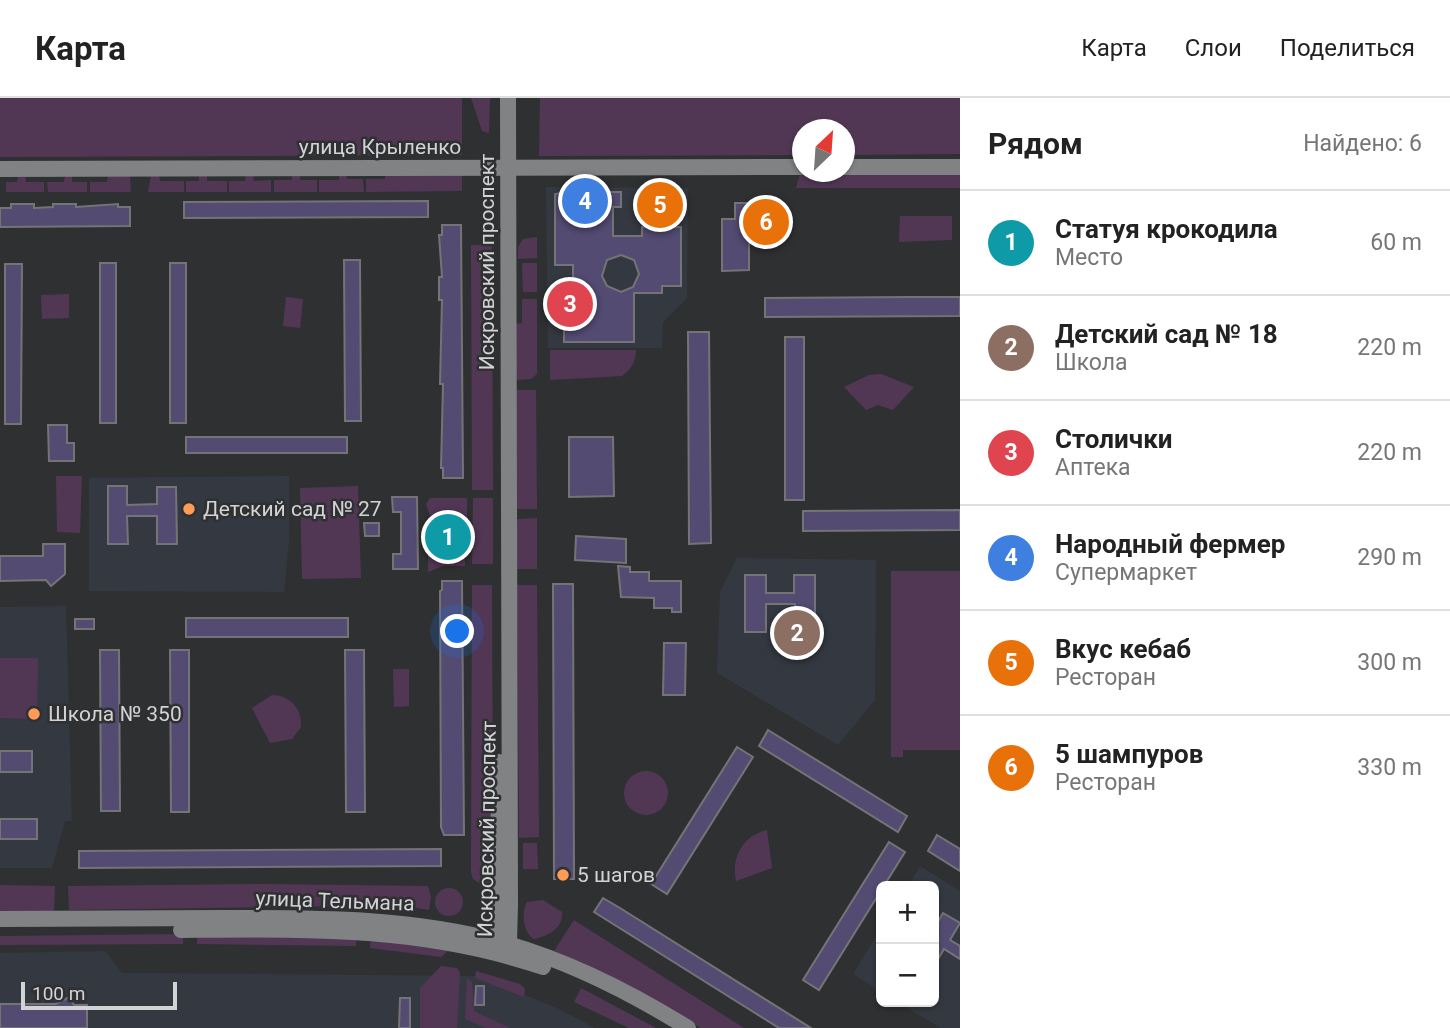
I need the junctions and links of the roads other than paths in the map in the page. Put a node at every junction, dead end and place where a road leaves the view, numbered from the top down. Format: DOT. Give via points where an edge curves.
graph roads {
  1 [pos="497,98"];
  2 [pos="508,98"];
  3 [pos="792,167"];
  4 [pos="855,167"];
  5 [pos="960,167"];
  6 [pos="502,168"];
  7 [pos="0,169"];
  8 [pos="0,919"];
  9 [pos="0,930"];
  10 [pos="503,946"];
  11 [pos="667,1028"];
  12 [pos="688,1028"];
  1 -- 6 [label="street, Искровский проспект"];
  2 -- 6 [label="street, Искровский проспект"];
  3 -- 6 [label="street, улица Крыленко"];
  4 -- 5 [label="street"];
  6 -- 7 [label="street, улица Крыленко"];
  6 -- 10 [label="street, Искровский проспект"];
  8 -- 10 [label="street, улица Тельмана" via="365,919 420,925"];
  9 -- 10 [label="street, улица Тельмана" via="364,930"];
  10 -- 11 [label="street, улица Тельмана"];
  10 -- 12 [label="street, улица Тельмана" via="604,981"];
}
